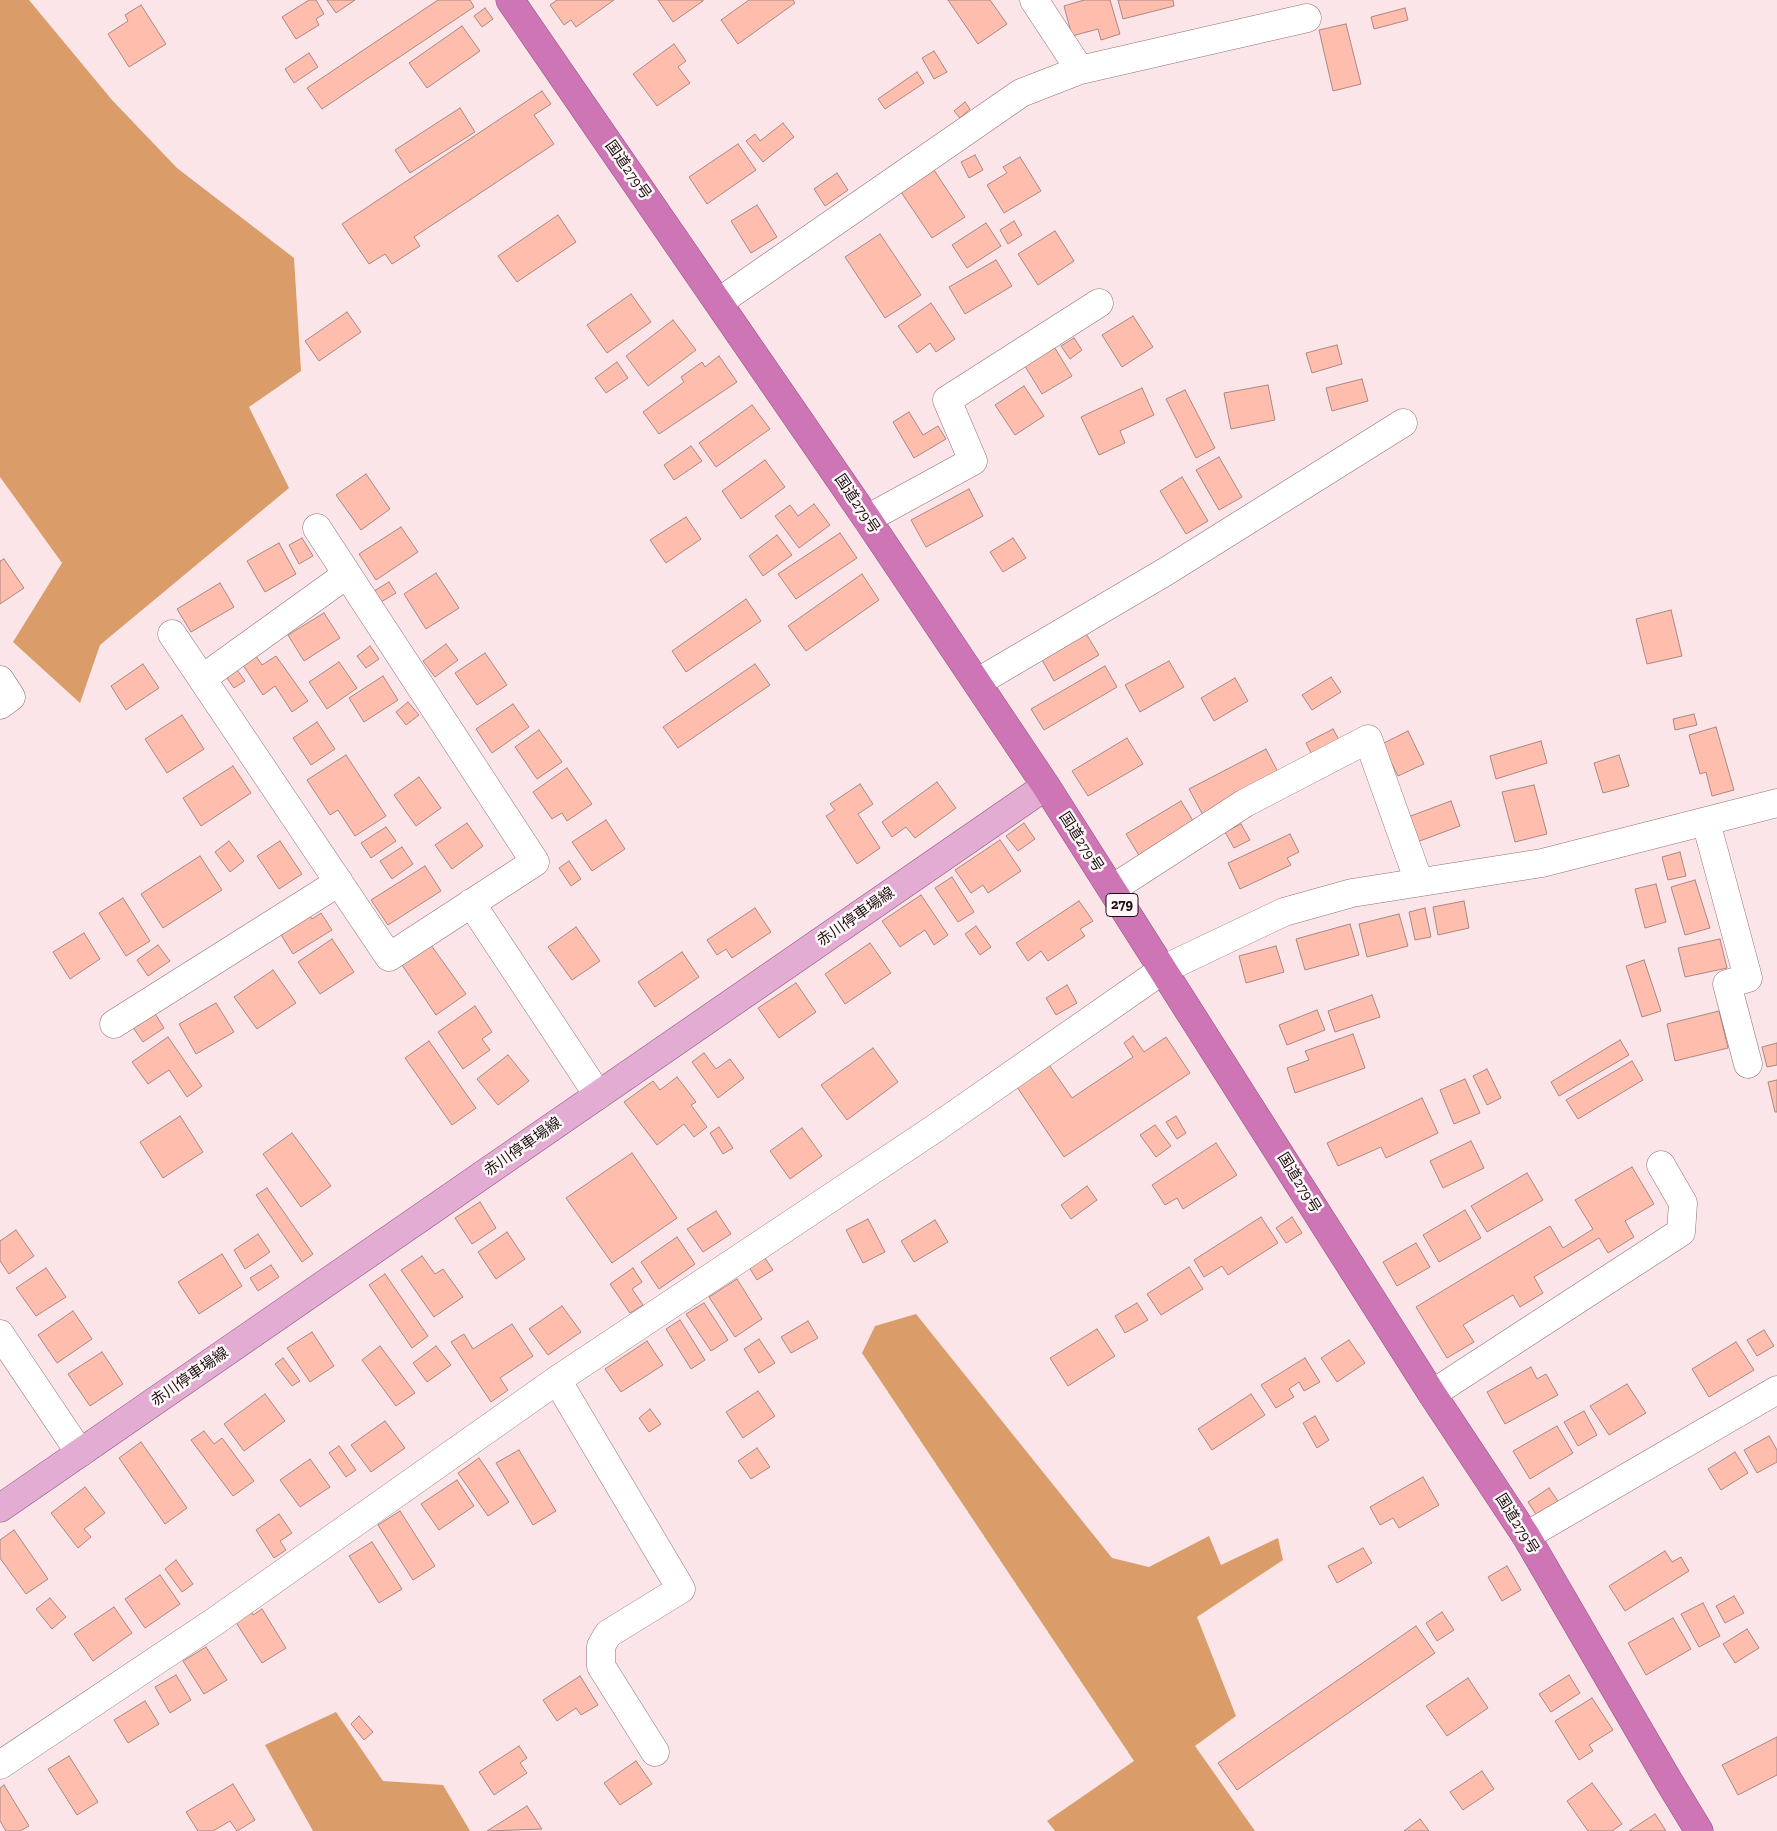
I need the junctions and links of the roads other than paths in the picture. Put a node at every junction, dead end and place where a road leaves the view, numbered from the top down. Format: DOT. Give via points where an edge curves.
graph roads {
  1 [pos="510,0"];
  2 [pos="1034,0"];
  3 [pos="1307,18"];
  4 [pos="1080,70"];
  5 [pos="718,302"];
  6 [pos="1099,303"];
  7 [pos="1403,423"];
  8 [pos="867,519"];
  9 [pos="317,528"];
  10 [pos="346,575"];
  11 [pos="172,634"];
  12 [pos="203,678"];
  13 [pos="0,680"];
  14 [pos="978,682"];
  15 [pos="0,705"];
  16 [pos="1046,786"];
  17 [pos="1777,804"];
  18 [pos="1706,822"];
  19 [pos="339,882"];
  20 [pos="1419,882"];
  21 [pos="1112,889"];
  22 [pos="471,903"];
  23 [pos="1164,969"];
  24 [pos="114,1024"];
  25 [pos="1748,1064"];
  26 [pos="598,1096"];
  27 [pos="1660,1165"];
  28 [pos="0,1334"];
  29 [pos="558,1380"];
  30 [pos="1777,1390"];
  31 [pos="1432,1394"];
  32 [pos="80,1452"];
  33 [pos="0,1508"];
  34 [pos="1526,1536"];
  35 [pos="655,1752"];
  36 [pos="0,1764"];
  37 [pos="1699,1831"];
  1 -- 5 [label="highway, 国道279号 / 279"];
  2 -- 4 [label="street"];
  3 -- 4 [label="street"];
  4 -- 5 [label="street" via="1021,93"];
  5 -- 8 [label="highway, 国道279号 / 279"];
  6 -- 8 [label="street" via="947,400 973,461"];
  7 -- 14 [label="street" via="1165,572"];
  8 -- 14 [label="highway, 国道279号 / 279"];
  9 -- 10 [label="street"];
  10 -- 12 [label="street"];
  10 -- 22 [label="street" via="535,862"];
  11 -- 12 [label="street"];
  12 -- 19 [label="street"];
  13 -- 15 [label="street" via="11,697"];
  14 -- 16 [label="highway, 国道279号 / 279"];
  16 -- 21 [label="highway, 国道279号 / 279"];
  16 -- 26 [label="main road, 赤川停車場線"];
  17 -- 18 [label="street"];
  18 -- 20 [label="street" via="1542,863"];
  18 -- 25 [label="street" via="1748,978 1727,984"];
  19 -- 22 [label="street" via="388,957"];
  19 -- 24 [label="street"];
  20 -- 21 [label="street" via="1368,739 1245,803"];
  20 -- 23 [label="street" via="1352,892 1284,912"];
  21 -- 23 [label="highway, 国道279号 / 279"];
  22 -- 26 [label="street"];
  23 -- 29 [label="street" via="934,1129"];
  23 -- 31 [label="highway, 国道279号 / 279"];
  26 -- 32 [label="main road, 赤川停車場線"];
  27 -- 31 [label="street" via="1683,1203 1681,1232"];
  28 -- 32 [label="street"];
  29 -- 35 [label="street" via="681,1589 608,1634 601,1646 601,1666"];
  29 -- 36 [label="street" via="214,1622"];
  30 -- 34 [label="street"];
  31 -- 34 [label="highway, 国道279号 / 279"];
  32 -- 33 [label="main road, 赤川停車場線"];
  34 -- 37 [label="highway, 国道279号 / 279"];
}
